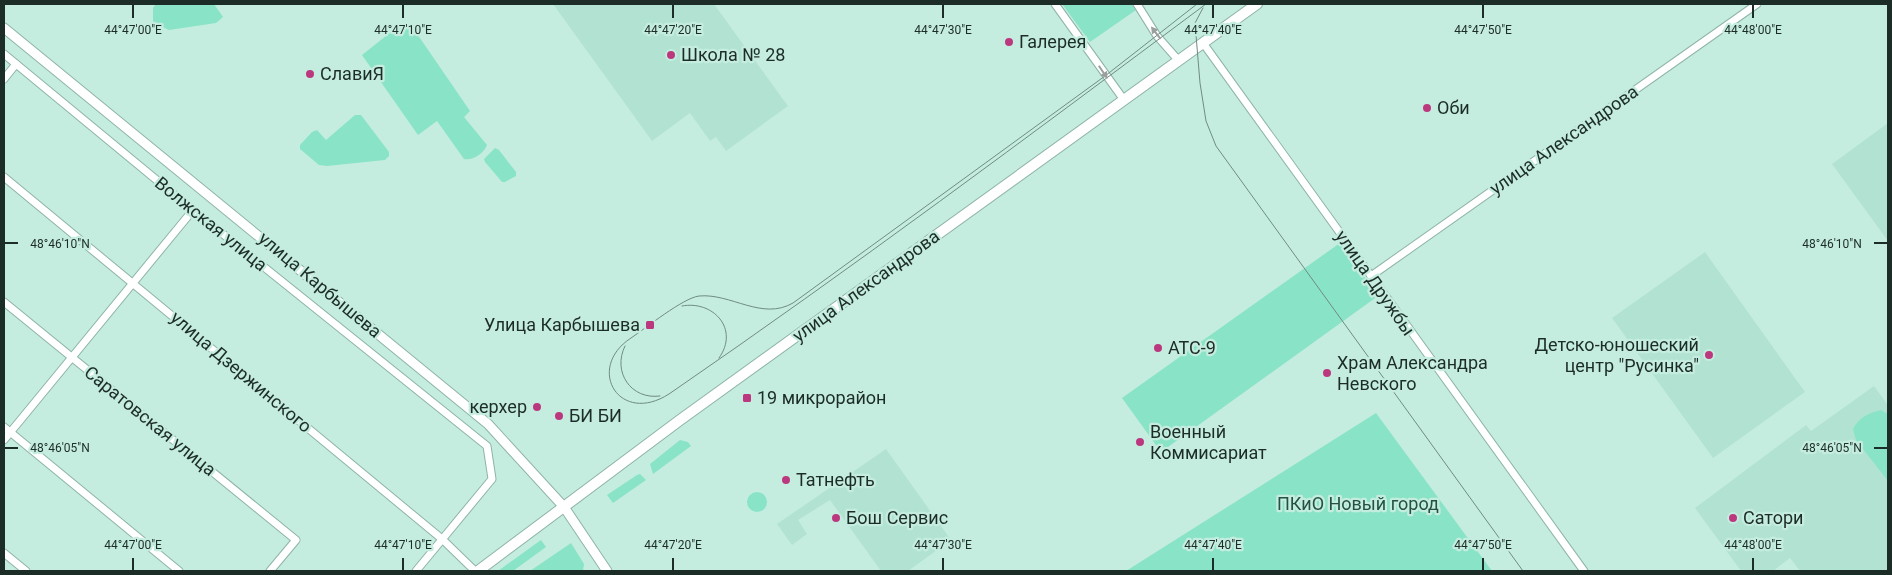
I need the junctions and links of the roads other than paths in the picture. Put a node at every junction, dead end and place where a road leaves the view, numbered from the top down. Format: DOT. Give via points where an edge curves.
graph roads {
  1 [pos="1055,4"];
  2 [pos="1137,4"];
  3 [pos="1257,4"];
  4 [pos="1757,4"];
  5 [pos="4,28"];
  6 [pos="1203,44"];
  7 [pos="4,54"];
  8 [pos="1178,61"];
  9 [pos="16,64"];
  10 [pos="4,78"];
  11 [pos="1124,100"];
  12 [pos="4,177"];
  13 [pos="193,210"];
  14 [pos="1371,276"];
  15 [pos="134,283"];
  16 [pos="4,302"];
  17 [pos="72,357"];
  18 [pos="4,427"];
  19 [pos="10,433"];
  20 [pos="4,440"];
  21 [pos="564,507"];
  22 [pos="442,539"];
  23 [pos="4,553"];
  24 [pos="26,571"];
  25 [pos="179,571"];
  26 [pos="270,571"];
  27 [pos="416,571"];
  28 [pos="476,571"];
  29 [pos="607,571"];
  30 [pos="1584,571"];
  1 -- 11 [label="street, one-way"];
  8 -- 2 [label="street, one-way"];
  3 -- 6 [label="main road, улица Александрова"];
  4 -- 14 [label="street, улица Александрова"];
  5 -- 21 [label="street, улица Карбышева" via="475,413"];
  6 -- 8 [label="main road, улица Александрова"];
  6 -- 14 [label="street, улица Дружбы"];
  7 -- 9 [label="street, Волжская улица"];
  8 -- 11 [label="main road, улица Александрова"];
  9 -- 10 [label="street"];
  9 -- 13 [label="street, Волжская улица"];
  11 -- 21 [label="main road, улица Александрова"];
  12 -- 15 [label="street, улица Дзержинского"];
  13 -- 15 [label="street"];
  13 -- 22 [label="street, Волжская улица" via="487,446 492,480"];
  14 -- 30 [label="street, улица Дружбы"];
  15 -- 17 [label="street"];
  15 -- 22 [label="street, улица Дзержинского"];
  16 -- 17 [label="street, Саратовская улица"];
  17 -- 19 [label="street"];
  17 -- 26 [label="street, Саратовская улица" via="296,540"];
  18 -- 19 [label="street"];
  19 -- 20 [label="street"];
  19 -- 25 [label="street"];
  21 -- 28 [label="main road, улица Александрова"];
  21 -- 29 [label="street, улица Карбышева"];
  22 -- 27 [label="street"];
  22 -- 28 [label="street, улица Дзержинского"];
  23 -- 24 [label="street"];
}
